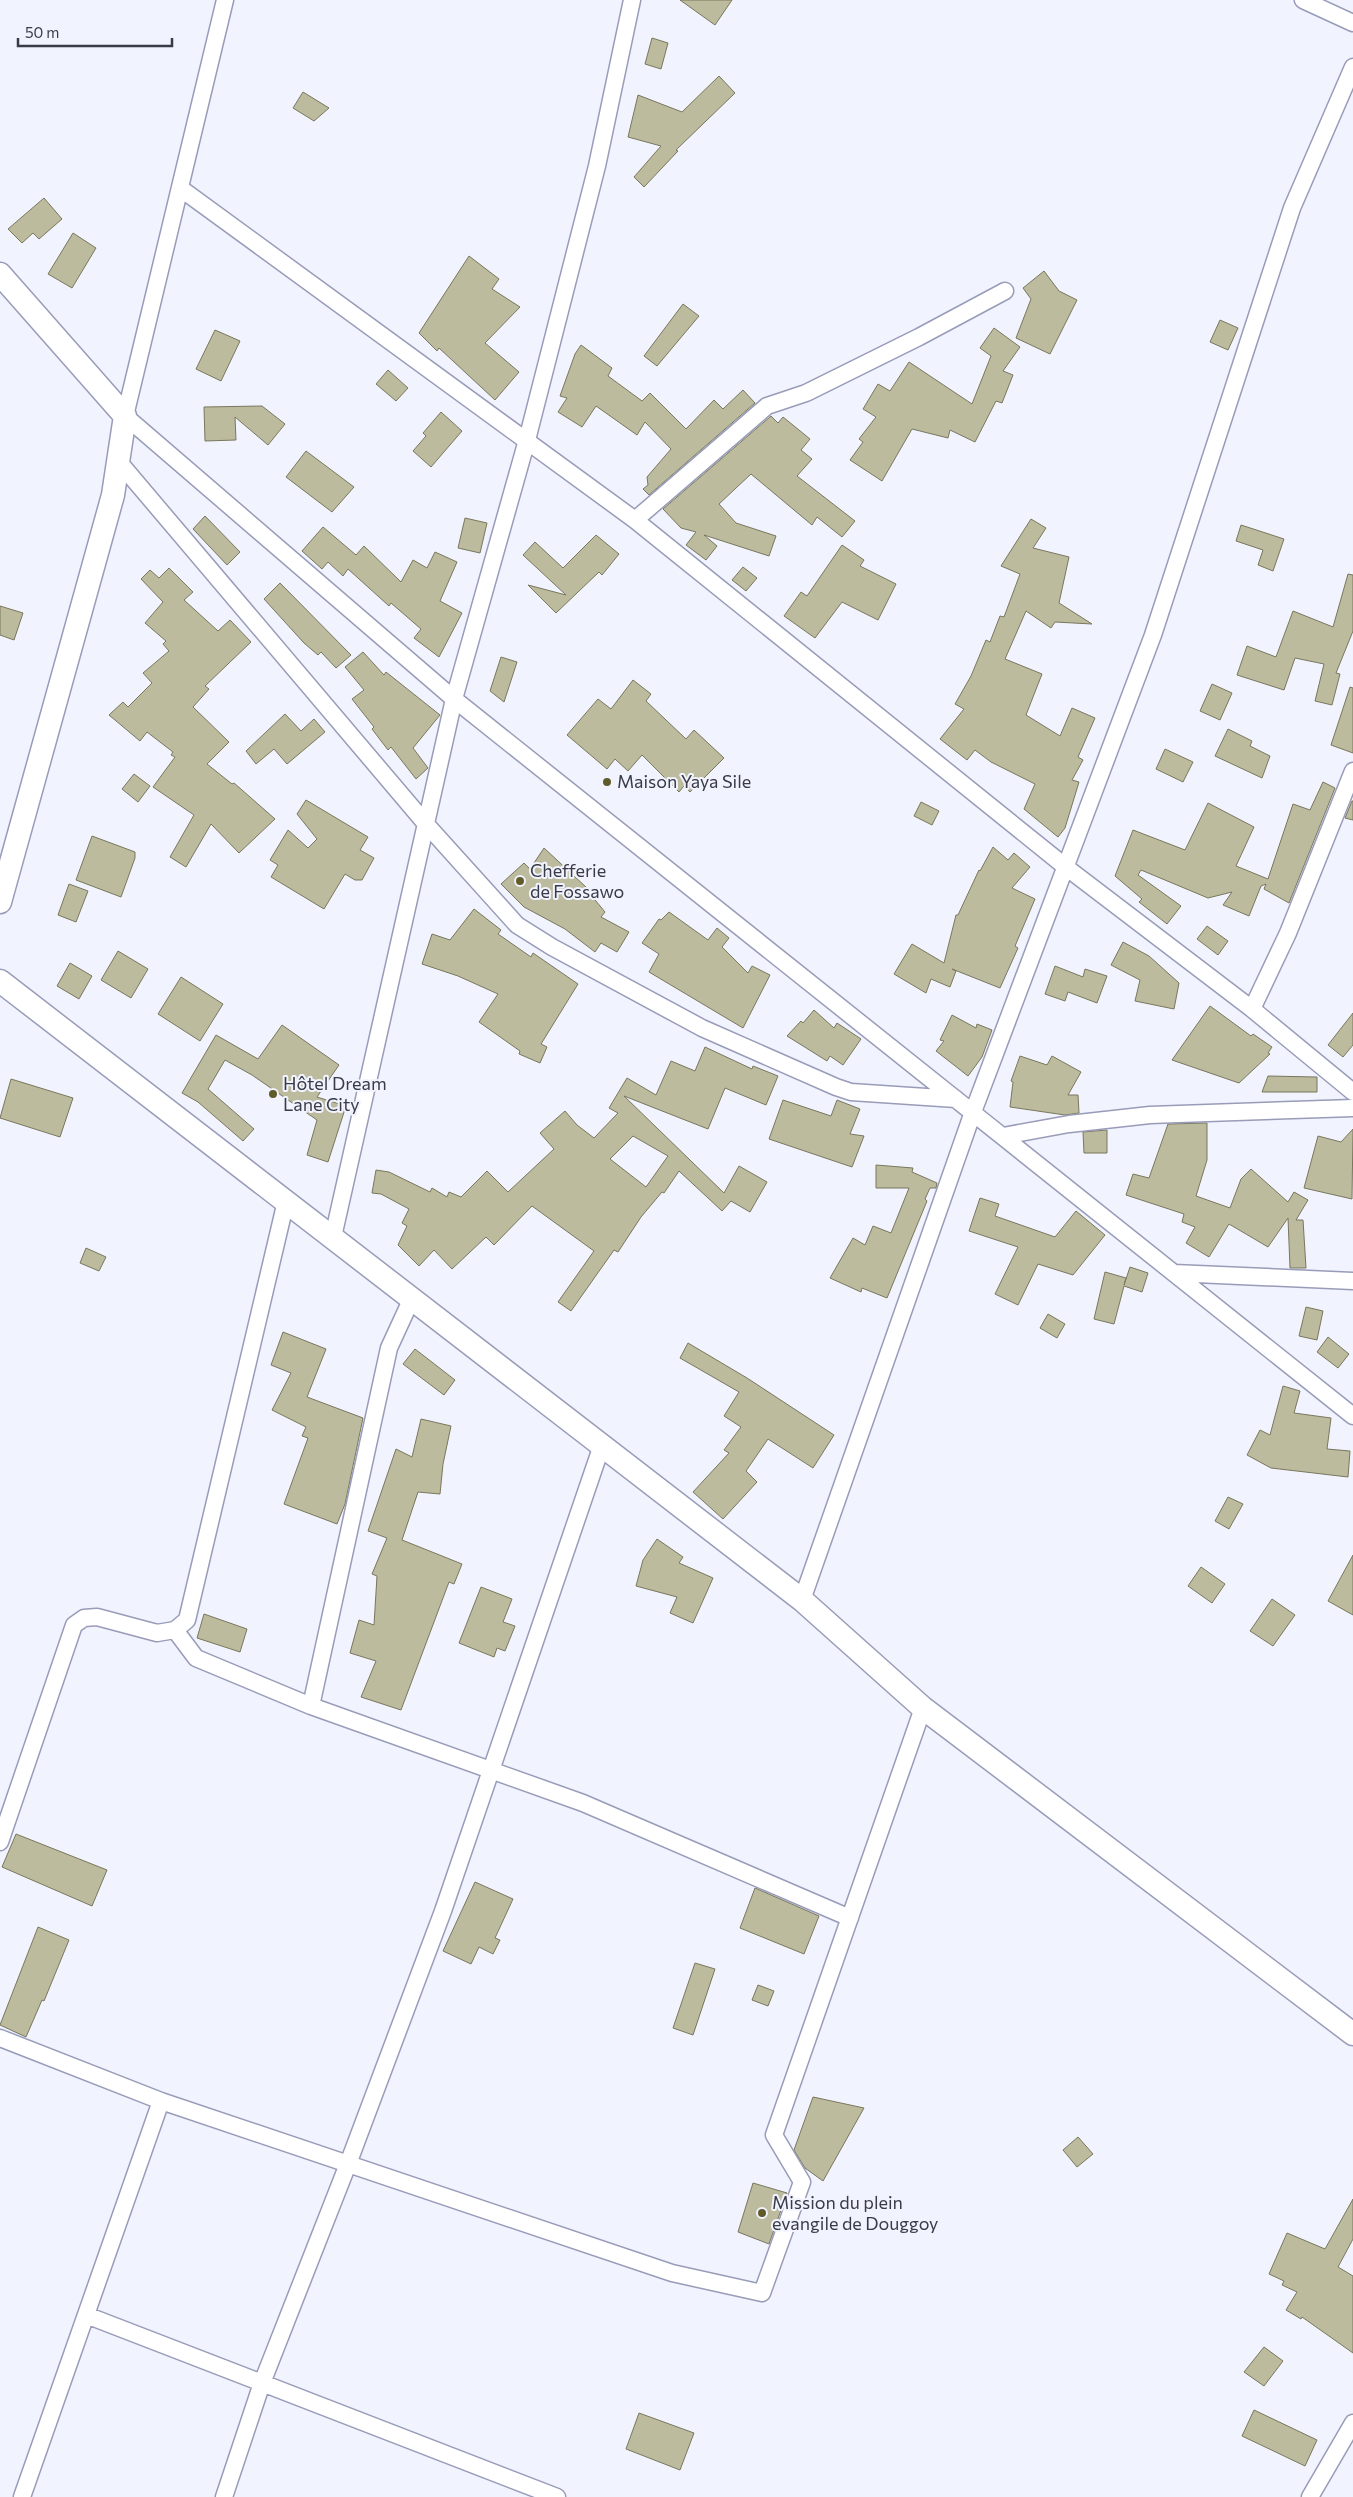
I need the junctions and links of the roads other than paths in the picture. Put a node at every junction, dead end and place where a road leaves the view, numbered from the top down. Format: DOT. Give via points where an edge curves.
graph roads {
  1 [pos="225,0"];
  2 [pos="632,0"];
  3 [pos="1303,0"];
  4 [pos="1353,23"];
  5 [pos="1353,67"];
  6 [pos="180,188"];
  7 [pos="0,274"];
  8 [pos="1005,291"];
  9 [pos="125,416"];
  10 [pos="527,440"];
  11 [pos="119,462"];
  12 [pos="635,520"];
  13 [pos="454,699"];
  14 [pos="1353,771"];
  15 [pos="426,824"];
  16 [pos="1066,868"];
  17 [pos="0,902"];
  18 [pos="0,981"];
  19 [pos="1252,1008"];
  20 [pos="1353,1092"];
  21 [pos="956,1099"];
  22 [pos="1353,1108"];
  23 [pos="973,1112"];
  24 [pos="1003,1136"];
  25 [pos="286,1201"];
  26 [pos="333,1237"];
  27 [pos="1174,1273"];
  28 [pos="1353,1281"];
  29 [pos="412,1298"];
  30 [pos="1353,1416"];
  31 [pos="602,1445"];
  32 [pos="802,1600"];
  33 [pos="174,1630"];
  34 [pos="311,1706"];
  35 [pos="923,1708"];
  36 [pos="491,1771"];
  37 [pos="0,1842"];
  38 [pos="850,1918"];
  39 [pos="1353,2034"];
  40 [pos="0,2038"];
  41 [pos="161,2101"];
  42 [pos="348,2164"];
  43 [pos="86,2315"];
  44 [pos="262,2382"];
  45 [pos="1353,2423"];
  46 [pos="22,2497"];
  47 [pos="224,2497"];
  48 [pos="557,2497"];
  49 [pos="1310,2497"];
  1 -- 6 [label="street"];
  2 -- 10 [label="street" via="597,166"];
  3 -- 4 [label="street"];
  5 -- 16 [label="street" via="1292,208 1153,635"];
  6 -- 9 [label="street"];
  6 -- 10 [label="street"];
  7 -- 9 [label="street"];
  8 -- 12 [label="street" via="806,393 767,406"];
  9 -- 11 [label="street"];
  9 -- 13 [label="street"];
  10 -- 12 [label="street"];
  10 -- 13 [label="street"];
  11 -- 15 [label="street"];
  11 -- 17 [label="street"];
  12 -- 16 [label="street"];
  13 -- 15 [label="street"];
  13 -- 21 [label="street"];
  14 -- 19 [label="street" via="1288,933"];
  15 -- 21 [label="street" via="517,925 702,1028 851,1092"];
  15 -- 26 [label="street"];
  16 -- 19 [label="street"];
  16 -- 23 [label="street"];
  18 -- 25 [label="street"];
  19 -- 20 [label="street"];
  21 -- 23 [label="street"];
  22 -- 24 [label="street" via="1150,1115 1069,1124"];
  23 -- 24 [label="street"];
  23 -- 32 [label="street"];
  24 -- 27 [label="street"];
  25 -- 26 [label="street"];
  25 -- 33 [label="street" via="187,1620"];
  26 -- 29 [label="street"];
  27 -- 28 [label="street"];
  27 -- 30 [label="street"];
  29 -- 31 [label="street"];
  29 -- 34 [label="street" via="390,1348"];
  31 -- 32 [label="street"];
  31 -- 36 [label="street"];
  32 -- 35 [label="street"];
  33 -- 34 [label="street" via="196,1658"];
  33 -- 37 [label="street" via="157,1633 98,1617 84,1618 74,1625"];
  34 -- 36 [label="street"];
  35 -- 38 [label="street"];
  35 -- 39 [label="street"];
  36 -- 38 [label="street" via="583,1803"];
  36 -- 42 [label="street" via="444,1911"];
  38 -- 42 [label="street" via="774,2136 802,2182 762,2293 672,2273"];
  40 -- 41 [label="street"];
  41 -- 42 [label="street"];
  41 -- 43 [label="street"];
  42 -- 44 [label="street"];
  43 -- 44 [label="street"];
  43 -- 46 [label="street"];
  44 -- 47 [label="street"];
  44 -- 48 [label="street"];
  45 -- 49 [label="street"];
}
